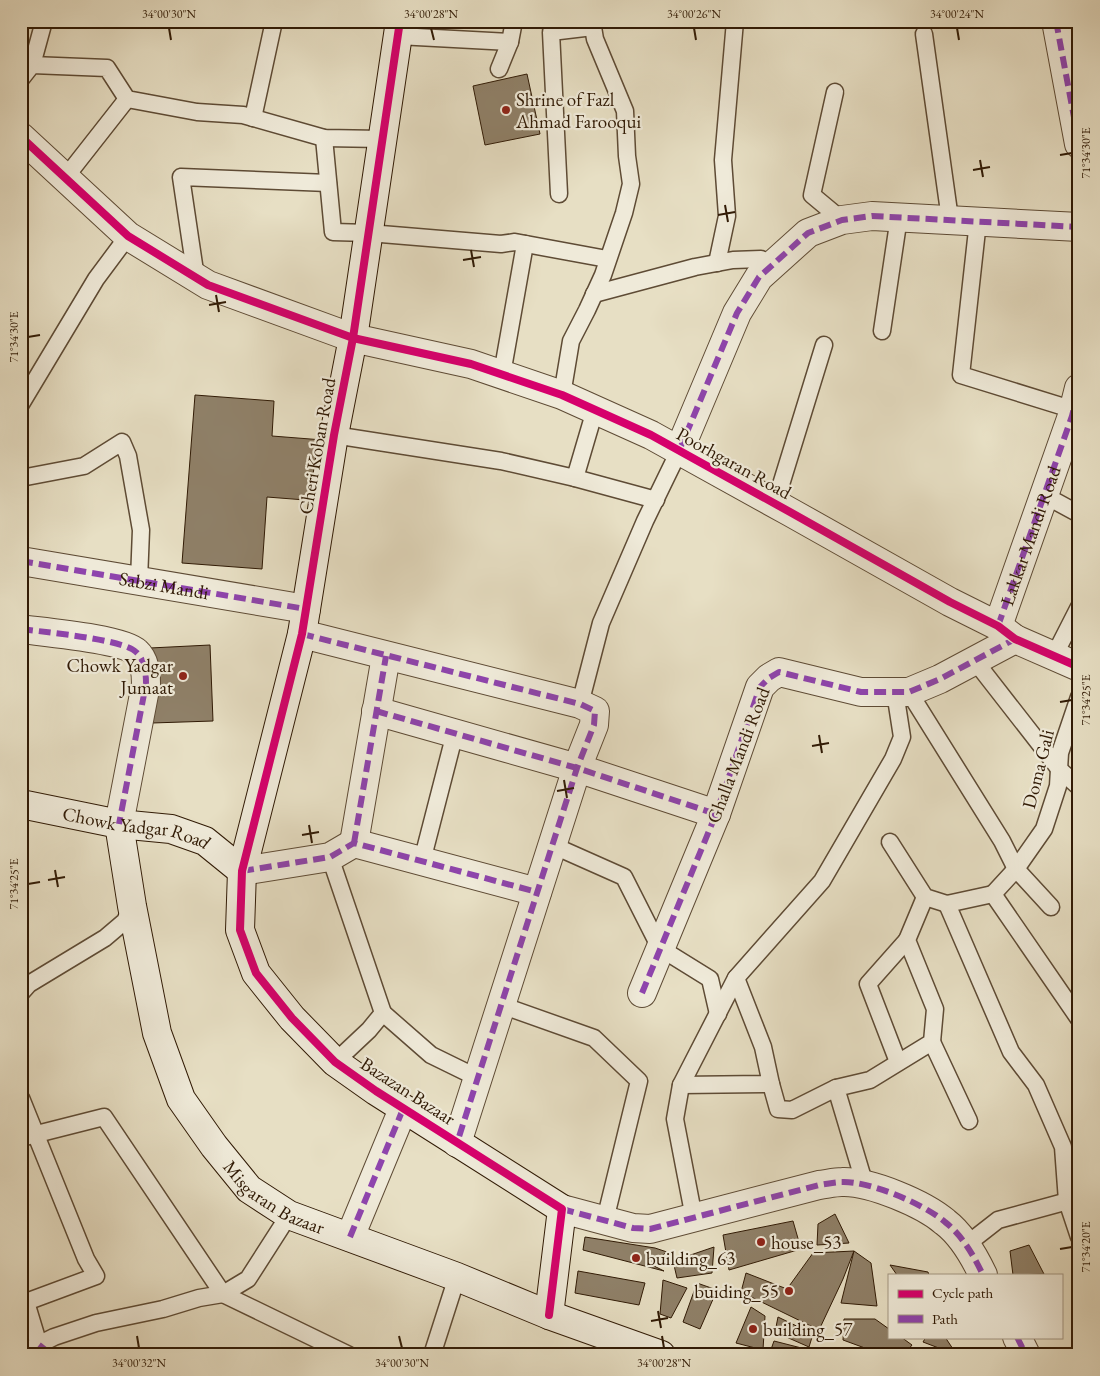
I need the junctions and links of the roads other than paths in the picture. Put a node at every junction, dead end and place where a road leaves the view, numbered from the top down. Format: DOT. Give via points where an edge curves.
graph roads {
  1 [pos="44,21"];
  2 [pos="274,21"];
  3 [pos="514,21"];
  4 [pos="735,21"];
  5 [pos="1056,21"];
  6 [pos="592,24"];
  7 [pos="547,27"];
  8 [pos="399,29"];
  9 [pos="924,34"];
  10 [pos="510,42"];
  11 [pos="32,65"];
  12 [pos="499,69"];
  13 [pos="21,80"];
  14 [pos="835,92"];
  15 [pos="127,99"];
  16 [pos="253,118"];
  17 [pos="1078,136"];
  18 [pos="21,137"];
  19 [pos="324,138"];
  20 [pos="382,139"];
  21 [pos="65,178"];
  22 [pos="328,183"];
  23 [pos="560,194"];
  24 [pos="899,217"];
  25 [pos="950,219"];
  26 [pos="842,220"];
  27 [pos="978,221"];
  28 [pos="1079,227"];
  29 [pos="369,233"];
  30 [pos="128,236"];
  31 [pos="525,244"];
  32 [pos="607,259"];
  33 [pos="717,263"];
  34 [pos="772,266"];
  35 [pos="196,278"];
  36 [pos="594,294"];
  37 [pos="882,331"];
  38 [pos="353,338"];
  39 [pos="824,345"];
  40 [pos="502,374"];
  41 [pos="562,395"];
  42 [pos="1077,398"];
  43 [pos="21,404"];
  44 [pos="595,410"];
  45 [pos="334,435"];
  46 [pos="1071,443"];
  47 [pos="679,451"];
  48 [pos="21,478"];
  49 [pos="575,478"];
  50 [pos="1044,495"];
  51 [pos="656,500"];
  52 [pos="775,504"];
  53 [pos="1079,514"];
  54 [pos="21,561"];
  55 [pos="139,580"];
  56 [pos="1079,607"];
  57 [pos="304,621"];
  58 [pos="21,629"];
  59 [pos="1007,632"];
  60 [pos="386,656"];
  61 [pos="1054,656"];
  62 [pos="975,661"];
  63 [pos="1079,667"];
  64 [pos="902,692"];
  65 [pos="1079,697"];
  66 [pos="580,704"];
  67 [pos="376,711"];
  68 [pos="454,734"];
  69 [pos="577,768"];
  70 [pos="1060,770"];
  71 [pos="1079,787"];
  72 [pos="21,804"];
  73 [pos="716,814"];
  74 [pos="119,824"];
  75 [pos="890,842"];
  76 [pos="354,843"];
  77 [pos="552,845"];
  78 [pos="330,857"];
  79 [pos="422,861"];
  80 [pos="1016,869"];
  81 [pos="242,871"];
  82 [pos="537,892"];
  83 [pos="993,894"];
  84 [pos="925,897"];
  85 [pos="947,904"];
  86 [pos="132,906"];
  87 [pos="1051,907"];
  88 [pos="906,940"];
  89 [pos="660,948"];
  90 [pos="736,978"];
  91 [pos="21,992"];
  92 [pos="642,993"];
  93 [pos="501,1005"];
  94 [pos="1076,1009"];
  95 [pos="383,1013"];
  96 [pos="718,1014"];
  97 [pos="932,1042"];
  98 [pos="335,1062"];
  99 [pos="898,1062"];
  100 [pos="478,1078"];
  101 [pos="771,1084"];
  102 [pos="681,1085"];
  103 [pos="836,1088"];
  104 [pos="21,1098"];
  105 [pos="403,1109"];
  106 [pos="969,1121"];
  107 [pos="29,1136"];
  108 [pos="457,1143"];
  109 [pos="865,1185"];
  110 [pos="1073,1200"];
  111 [pos="562,1209"];
  112 [pos="289,1215"];
  113 [pos="694,1218"];
  114 [pos="605,1220"];
  115 [pos="1079,1237"];
  116 [pos="350,1238"];
  117 [pos="966,1245"];
  118 [pos="983,1274"];
  119 [pos="457,1277"];
  120 [pos="223,1294"];
  121 [pos="24,1298"];
  122 [pos="548,1315"];
  123 [pos="1018,1338"];
  124 [pos="39,1344"];
  125 [pos="23,1355"];
  126 [pos="349,1355"];
  127 [pos="432,1355"];
  128 [pos="660,1355"];
  129 [pos="1026,1355"];
  1 -- 11 [label="lane"];
  2 -- 16 [label="lane"];
  3 -- 10 [label="lane"];
  4 -- 33 [label="lane" via="723,160 727,216"];
  5 -- 17 [label="street"];
  6 -- 7 [label="lane"];
  6 -- 32 [label="lane" via="603,61 625,111 626,156 631,184"];
  7 -- 23 [label="lane"];
  8 -- 10 [label="lane"];
  8 -- 20 [label="street, Cheri Koban Road"];
  9 -- 25 [label="lane"];
  10 -- 12 [label="lane"];
  11 -- 13 [label="lane"];
  11 -- 15 [label="lane" via="108,68"];
  14 -- 26 [label="lane" via="812,195"];
  15 -- 16 [label="lane"];
  15 -- 21 [label="lane"];
  16 -- 19 [label="lane"];
  18 -- 21 [label="street, Poorhgaran Road"];
  19 -- 20 [label="lane"];
  19 -- 22 [label="lane"];
  20 -- 29 [label="street, Cheri Koban Road"];
  21 -- 30 [label="street, Poorhgaran Road"];
  22 -- 29 [label="lane" via="334,232"];
  22 -- 35 [label="lane" via="180,177"];
  24 -- 25 [label="street"];
  24 -- 26 [label="street"];
  24 -- 37 [label="lane"];
  25 -- 27 [label="street"];
  26 -- 34 [label="street" via="808,233"];
  27 -- 28 [label="street"];
  27 -- 42 [label="lane" via="960,374"];
  29 -- 31 [label="lane"];
  29 -- 38 [label="street, Cheri Koban Road"];
  30 -- 35 [label="street, Poorhgaran Road"];
  30 -- 43 [label="lane" via="96,279"];
  31 -- 32 [label="lane"];
  31 -- 40 [label="lane"];
  32 -- 36 [label="lane"];
  33 -- 34 [label="lane" via="760,259"];
  33 -- 36 [label="lane"];
  34 -- 47 [label="street" via="759,277 737,313"];
  35 -- 38 [label="street, Poorhgaran Road" via="208,286"];
  36 -- 41 [label="lane" via="571,341"];
  38 -- 40 [label="street, Poorhgaran Road"];
  38 -- 45 [label="street, Cheri Koban Road"];
  39 -- 52 [label="lane"];
  40 -- 41 [label="street, Poorhgaran Road"];
  41 -- 44 [label="street, Poorhgaran Road"];
  42 -- 46 [label="street, Lakkar Mandi Road"];
  44 -- 47 [label="street, Poorhgaran Road"];
  44 -- 49 [label="lane"];
  45 -- 49 [label="lane" via="502,461"];
  45 -- 57 [label="street, Cheri Koban Road"];
  46 -- 50 [label="street, Lakkar Mandi Road"];
  47 -- 51 [label="lane"];
  47 -- 52 [label="street, Poorhgaran Road"];
  48 -- 55 [label="lane" via="84,466 122,442 128,456 141,530"];
  49 -- 51 [label="lane"];
  50 -- 53 [label="lane"];
  50 -- 59 [label="street, Lakkar Mandi Road"];
  51 -- 66 [label="lane" via="601,623"];
  52 -- 59 [label="street, Poorhgaran Road"];
  54 -- 55 [label="street, Sabzi Mandi"];
  55 -- 57 [label="street, Sabzi Mandi"];
  56 -- 61 [label="lane"];
  57 -- 60 [label="street, Sabzi Mandi"];
  57 -- 81 [label="street, Cheri Koban Road"];
  58 -- 74 [label="street, Misgaran Bazaar" via="105,641 129,647 141,656 146,684"];
  59 -- 61 [label="street, Poorhgaran Road"];
  59 -- 62 [label="street, Ghalla Mandi Road"];
  60 -- 66 [label="street, Sabzi Mandi"];
  60 -- 67 [label="street"];
  61 -- 63 [label="street, Poorhgaran Road"];
  62 -- 64 [label="street, Ghalla Mandi Road" via="940,679"];
  62 -- 70 [label="lane"];
  64 -- 73 [label="street, Ghalla Mandi Road" via="862,692 779,672 769,678 760,687"];
  64 -- 80 [label="lane" via="1002,841"];
  64 -- 90 [label="lane" via="902,737 893,758 822,880"];
  65 -- 70 [label="lane, Doma Gali" via="1060,753"];
  66 -- 69 [label="street" via="595,712 594,725"];
  67 -- 68 [label="street"];
  67 -- 76 [label="street"];
  68 -- 69 [label="street"];
  68 -- 79 [label="lane"];
  69 -- 73 [label="street"];
  69 -- 77 [label="street"];
  70 -- 71 [label="lane"];
  70 -- 80 [label="lane, Doma Gali" via="1044,829"];
  72 -- 74 [label="street, Chowk Yadgar Road"];
  73 -- 89 [label="street, Ghalla Mandi Road"];
  74 -- 81 [label="street, Chowk Yadgar Road" via="171,830 205,841"];
  74 -- 86 [label="street, Misgaran Bazaar"];
  75 -- 84 [label="lane"];
  76 -- 78 [label="street"];
  76 -- 79 [label="street"];
  77 -- 82 [label="street"];
  77 -- 89 [label="lane" via="624,877"];
  78 -- 81 [label="street"];
  78 -- 95 [label="lane"];
  79 -- 82 [label="street"];
  80 -- 83 [label="lane, Doma Gali"];
  80 -- 87 [label="lane"];
  81 -- 98 [label="street, Bazazan Bazaar" via="240,930 256,973 292,1018"];
  82 -- 93 [label="street"];
  83 -- 85 [label="lane"];
  83 -- 94 [label="lane"];
  84 -- 85 [label="lane"];
  84 -- 88 [label="lane"];
  85 -- 110 [label="lane" via="1012,1052 1036,1085 1063,1147"];
  86 -- 91 [label="lane" via="125,921 105,938"];
  86 -- 112 [label="street, Misgaran Bazaar" via="157,1033 181,1099 249,1189"];
  88 -- 97 [label="lane" via="935,1009"];
  88 -- 99 [label="lane" via="868,984"];
  89 -- 92 [label="street, Ghalla Mandi Road"];
  89 -- 96 [label="lane" via="710,979"];
  90 -- 96 [label="lane"];
  90 -- 101 [label="lane" via="763,1047"];
  93 -- 100 [label="street"];
  93 -- 114 [label="lane" via="594,1038 639,1081"];
  95 -- 98 [label="lane"];
  95 -- 100 [label="lane" via="431,1055"];
  96 -- 102 [label="lane"];
  97 -- 99 [label="lane"];
  97 -- 106 [label="lane"];
  98 -- 105 [label="street, Bazazan Bazaar"];
  99 -- 103 [label="lane" via="870,1080"];
  100 -- 108 [label="street"];
  101 -- 102 [label="lane"];
  101 -- 103 [label="lane" via="778,1109 792,1110"];
  102 -- 113 [label="lane" via="675,1120"];
  103 -- 109 [label="lane"];
  104 -- 107 [label="lane"];
  105 -- 108 [label="street, Bazazan Bazaar"];
  105 -- 116 [label="street"];
  107 -- 120 [label="lane" via="104,1117"];
  107 -- 121 [label="lane" via="96,1276"];
  108 -- 111 [label="street, Bazazan Bazaar"];
  109 -- 113 [label="street, Bazazan Bazaar" via="843,1182 819,1185"];
  109 -- 117 [label="street, Bazazan Bazaar" via="916,1204 945,1222"];
  110 -- 115 [label="lane"];
  110 -- 117 [label="lane" via="998,1220"];
  111 -- 114 [label="street, Bazazan Bazaar"];
  111 -- 122 [label="street"];
  112 -- 116 [label="street, Misgaran Bazaar"];
  112 -- 120 [label="lane" via="248,1279"];
  113 -- 114 [label="street, Bazazan Bazaar" via="650,1229"];
  116 -- 119 [label="street, Misgaran Bazaar"];
  117 -- 118 [label="street, Bazazan Bazaar"];
  119 -- 122 [label="street, Misgaran Bazaar"];
  119 -- 127 [label="lane"];
  120 -- 124 [label="lane" via="96,1323"];
  120 -- 126 [label="lane"];
  121 -- 124 [label="lane"];
  122 -- 128 [label="street, Misgaran Bazaar"];
  123 -- 129 [label="street"];
  124 -- 125 [label="lane"];
}
